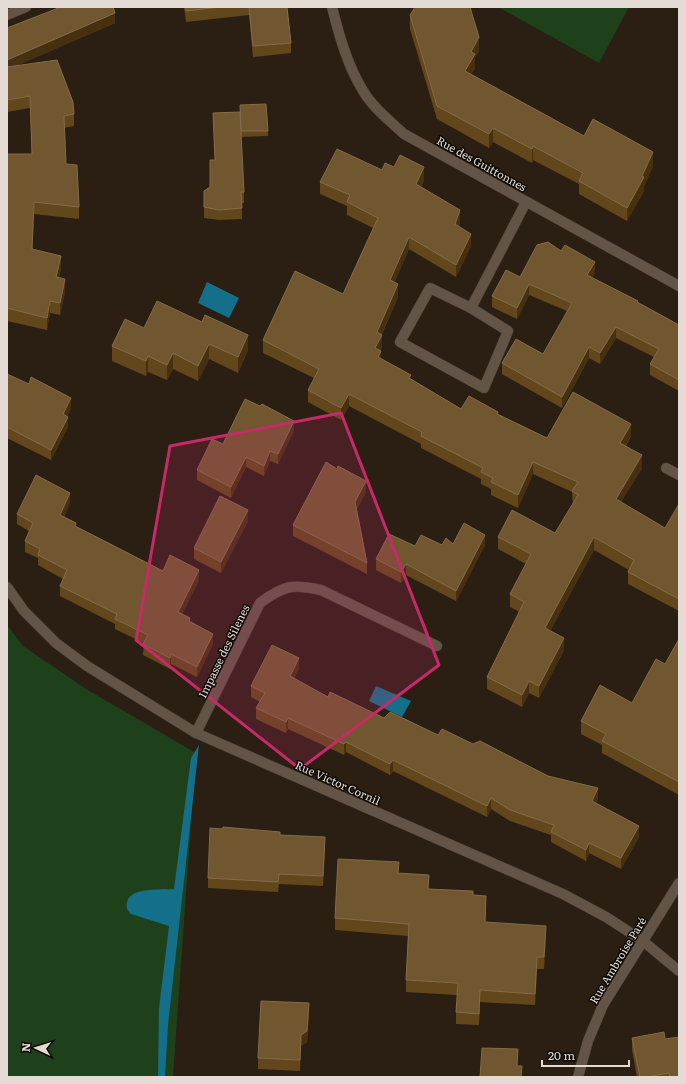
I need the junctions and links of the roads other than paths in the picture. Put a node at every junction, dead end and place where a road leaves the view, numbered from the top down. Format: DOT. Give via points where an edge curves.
graph roads {
  1 [pos="26,7"];
  2 [pos="332,7"];
  3 [pos="7,15"];
  4 [pos="526,202"];
  5 [pos="679,286"];
  6 [pos="471,308"];
  7 [pos="666,468"];
  8 [pos="679,475"];
  9 [pos="7,587"];
  10 [pos="437,646"];
  11 [pos="196,733"];
  12 [pos="679,883"];
  13 [pos="643,941"];
  14 [pos="679,971"];
  15 [pos="578,1077"];
  1 -- 3 [label="street"];
  2 -- 4 [label="street, Rue des Guittonnes" via="350,66 362,90 379,111 404,134"];
  4 -- 5 [label="street, Rue des Guittonnes"];
  4 -- 6 [label="street"];
  6 -- 6 [label="street" via="430,288 400,342 484,388 508,331"];
  7 -- 8 [label="street"];
  9 -- 11 [label="street, Rue Victor Cornil" via="24,611 56,643 87,666"];
  10 -- 11 [label="street, Impasse des Silenes" via="321,590 289,587 260,603"];
  11 -- 13 [label="street, Rue Victor Cornil" via="563,894"];
  12 -- 13 [label="street, Rue Ambroise Paré"];
  13 -- 14 [label="street, Rue Victor Cornil"];
  13 -- 15 [label="street, Rue Ambroise Paré" via="603,1005 588,1041"];
}
